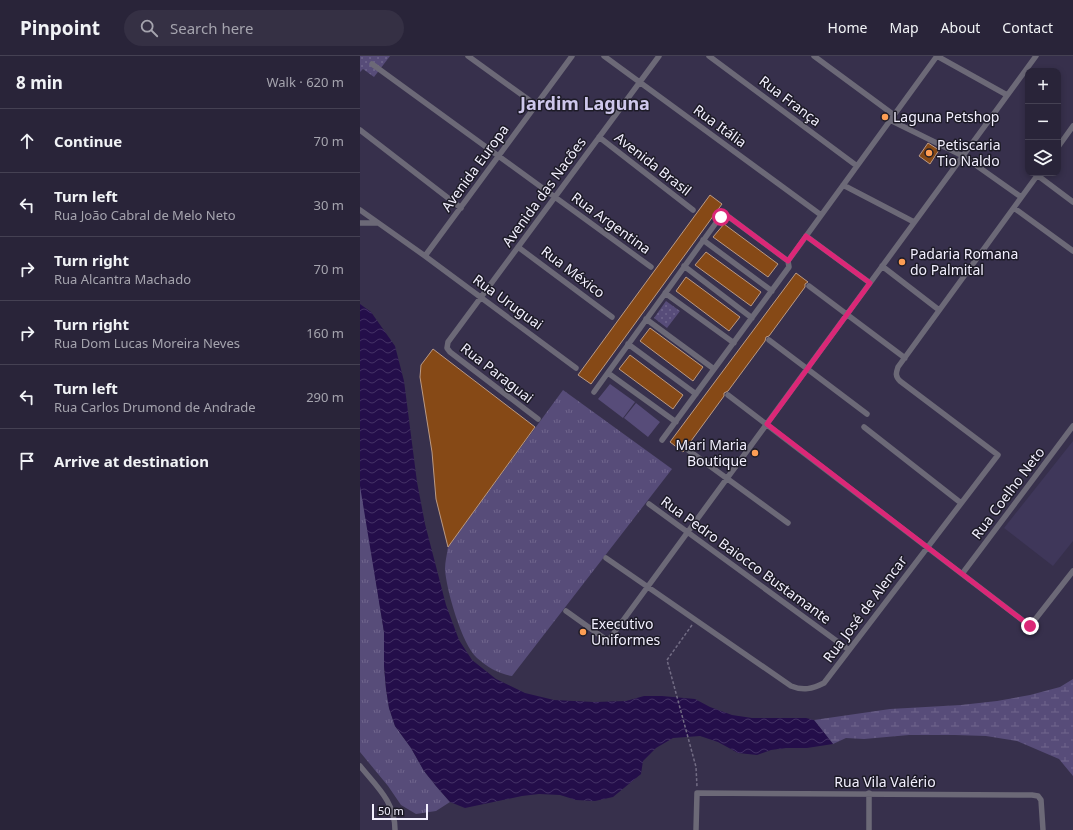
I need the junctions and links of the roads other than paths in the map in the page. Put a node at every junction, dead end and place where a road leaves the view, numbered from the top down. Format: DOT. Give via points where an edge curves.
graph roads {
  1 [pos="468,56"];
  2 [pos="572,56"];
  3 [pos="604,56"];
  4 [pos="659,56"];
  5 [pos="709,56"];
  6 [pos="814,56"];
  7 [pos="937,56"];
  8 [pos="1036,56"];
  9 [pos="372,64"];
  10 [pos="640,82"];
  11 [pos="1008,95"];
  12 [pos="536,105"];
  13 [pos="892,118"];
  14 [pos="1073,126"];
  15 [pos="360,130"];
  16 [pos="599,138"];
  17 [pos="1061,143"];
  18 [pos="499,156"];
  19 [pos="963,156"];
  20 [pos="857,166"];
  21 [pos="1037,176"];
  22 [pos="1040,176"];
  23 [pos="843,185"];
  24 [pos="555,197"];
  25 [pos="1021,197"];
  26 [pos="1073,202"];
  27 [pos="461,208"];
  28 [pos="1014,208"];
  29 [pos="360,210"];
  30 [pos="693,210"];
  31 [pos="821,215"];
  32 [pos="914,222"];
  33 [pos="360,223"];
  34 [pos="378,223"];
  35 [pos="806,236"];
  36 [pos="703,240"];
  37 [pos="518,247"];
  38 [pos="1073,251"];
  39 [pos="425,256"];
  40 [pos="788,261"];
  41 [pos="684,266"];
  42 [pos="882,266"];
  43 [pos="651,267"];
  44 [pos="870,283"];
  45 [pos="809,286"];
  46 [pos="772,291"];
  47 [pos="665,293"];
  48 [pos="481,297"];
  49 [pos="939,310"];
  50 [pos="847,314"];
  51 [pos="612,317"];
  52 [pos="752,318"];
  53 [pos="646,320"];
  54 [pos="769,340"];
  55 [pos="448,342"];
  56 [pos="734,343"];
  57 [pos="628,344"];
  58 [pos="905,358"];
  59 [pos="576,368"];
  60 [pos="714,369"];
  61 [pos="807,369"];
  62 [pos="608,373"];
  63 [pos="594,392"];
  64 [pos="696,394"];
  65 [pos="728,395"];
  66 [pos="868,414"];
  67 [pos="538,420"];
  68 [pos="676,422"];
  69 [pos="767,424"];
  70 [pos="1073,426"];
  71 [pos="864,427"];
  72 [pos="662,440"];
  73 [pos="688,450"];
  74 [pos="727,478"];
  75 [pos="961,503"];
  76 [pos="649,504"];
  77 [pos="788,523"];
  78 [pos="688,532"];
  79 [pos="927,547"];
  80 [pos="606,558"];
  81 [pos="1073,571"];
  82 [pos="962,574"];
  83 [pos="648,587"];
  84 [pos="566,611"];
  85 [pos="849,650"];
  86 [pos="360,766"];
  87 [pos="869,793"];
  88 [pos="395,830"];
  89 [pos="696,830"];
  90 [pos="869,830"];
  91 [pos="1043,830"];
  1 -- 12 [label="street"];
  2 -- 12 [label="street, Avenida Europa"];
  3 -- 10 [label="street, Rua Itália"];
  4 -- 10 [label="street, Avenida das Nacões"];
  5 -- 20 [label="street, Rua França"];
  6 -- 13 [label="street"];
  7 -- 11 [label="street"];
  7 -- 13 [label="street"];
  8 -- 11 [label="street"];
  9 -- 18 [label="street, Rua Argentina"];
  10 -- 16 [label="street, Avenida das Nacões"];
  10 -- 31 [label="street, Rua Itália"];
  11 -- 19 [label="street"];
  12 -- 18 [label="street, Avenida Europa"];
  13 -- 19 [label="street"];
  13 -- 20 [label="street"];
  14 -- 17 [label="street"];
  15 -- 27 [label="street"];
  16 -- 24 [label="street, Avenida das Nacões"];
  16 -- 30 [label="street, Avenida Brasil"];
  18 -- 24 [label="street, Rua Argentina"];
  18 -- 27 [label="street, Avenida Europa"];
  19 -- 25 [label="street"];
  19 -- 32 [label="street"];
  20 -- 23 [label="street"];
  21 -- 25 [label="street"];
  22 -- 26 [label="street"];
  23 -- 31 [label="street"];
  23 -- 32 [label="street"];
  24 -- 37 [label="street, Avenida das Nacões"];
  24 -- 43 [label="street, Rua Argentina"];
  25 -- 28 [label="street"];
  27 -- 39 [label="street, Avenida Europa"];
  28 -- 38 [label="street"];
  28 -- 49 [label="street"];
  29 -- 34 [label="street, Rua Uruguai"];
  31 -- 35 [label="street"];
  32 -- 42 [label="street"];
  33 -- 34 [label="street"];
  34 -- 39 [label="street, Rua Uruguai"];
  35 -- 40 [label="street"];
  35 -- 44 [label="street"];
  36 -- 40 [label="street" via="718,220 725,216"];
  36 -- 41 [label="street"];
  36 -- 46 [label="street"];
  37 -- 48 [label="street, Avenida das Nacões"];
  37 -- 51 [label="street, Rua México"];
  39 -- 48 [label="street, Rua Uruguai"];
  40 -- 46 [label="street" via="790,267"];
  41 -- 47 [label="street"];
  41 -- 52 [label="street"];
  42 -- 44 [label="street"];
  42 -- 49 [label="street"];
  44 -- 50 [label="street"];
  45 -- 50 [label="street"];
  46 -- 52 [label="street"];
  47 -- 53 [label="street"];
  47 -- 56 [label="street"];
  48 -- 55 [label="street, Avenida das Nacões"];
  48 -- 59 [label="street, Rua Uruguai"];
  49 -- 58 [label="street"];
  50 -- 58 [label="street"];
  50 -- 61 [label="street"];
  52 -- 56 [label="street"];
  53 -- 57 [label="street"];
  53 -- 60 [label="street"];
  54 -- 61 [label="street"];
  55 -- 67 [label="street, Rua Paraguai" via="446,348 450,352"];
  56 -- 60 [label="street"];
  57 -- 62 [label="street"];
  57 -- 64 [label="street"];
  58 -- 75 [label="street, Rua José de Alencar" via="896,372 900,381 998,455"];
  60 -- 64 [label="street"];
  61 -- 66 [label="street"];
  61 -- 69 [label="street"];
  62 -- 63 [label="street"];
  62 -- 68 [label="street"];
  64 -- 68 [label="street"];
  65 -- 69 [label="street"];
  68 -- 72 [label="street"];
  69 -- 74 [label="street"];
  69 -- 79 [label="street"];
  70 -- 82 [label="street, Rua Coelho Neto"];
  71 -- 75 [label="street"];
  73 -- 74 [label="street"];
  74 -- 77 [label="street"];
  74 -- 78 [label="street"];
  75 -- 79 [label="street, Rua José de Alencar"];
  76 -- 78 [label="street, Rua Pedro Baiocco Bustamante"];
  78 -- 83 [label="street"];
  78 -- 85 [label="street, Rua Pedro Baiocco Bustamante"];
  79 -- 82 [label="street"];
  79 -- 85 [label="street, Rua José de Alencar"];
  80 -- 83 [label="street"];
  81 -- 82 [label="street" via="1030,626"];
  83 -- 84 [label="street" via="608,641"];
  83 -- 85 [label="street, Rua José de Alencar" via="797,689 805,690 824,683"];
  86 -- 88 [label="street" via="388,800 393,810"];
  87 -- 89 [label="street, Rua Vila Valério" via="697,793"];
  87 -- 90 [label="street"];
  87 -- 91 [label="street, Rua Vila Valério" via="1038,796 1042,800"];
}
